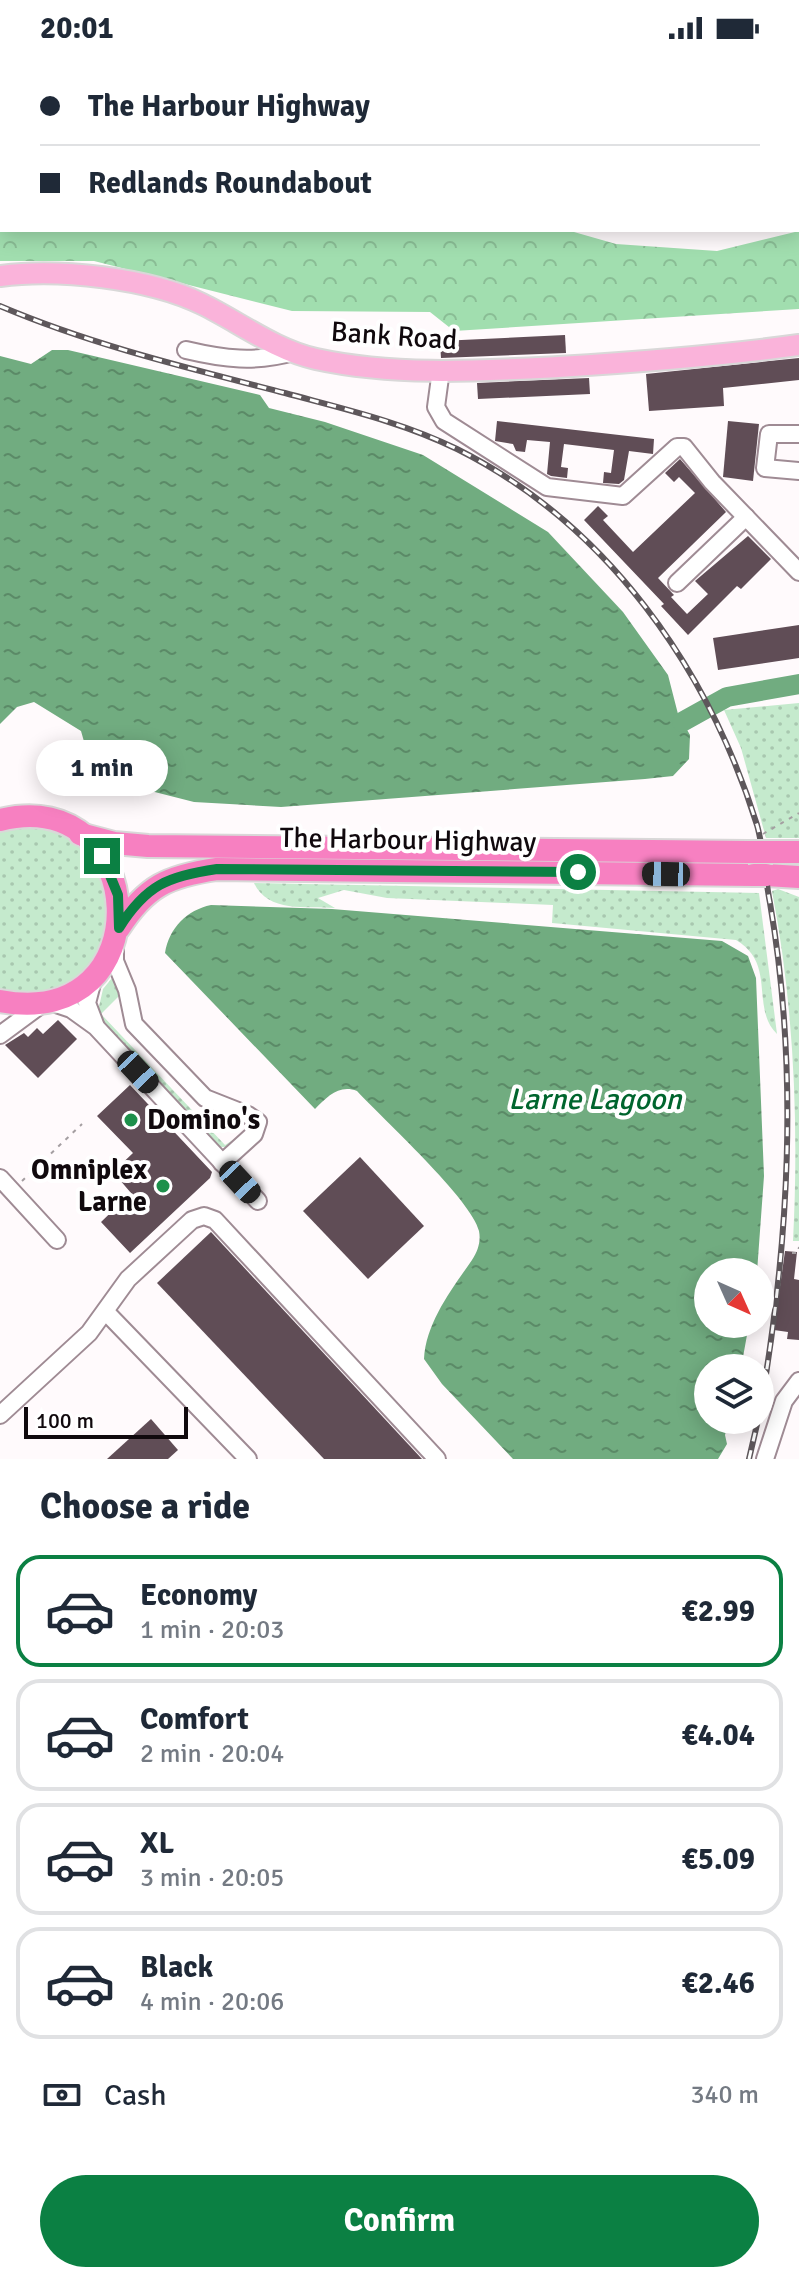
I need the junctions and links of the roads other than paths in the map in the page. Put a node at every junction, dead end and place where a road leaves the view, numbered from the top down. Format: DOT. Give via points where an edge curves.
graph roads {
  1 [pos="0,276"];
  2 [pos="799,345"];
  3 [pos="186,350"];
  4 [pos="294,352"];
  5 [pos="441,370"];
  6 [pos="799,434"];
  7 [pos="799,471"];
  8 [pos="746,517"];
  9 [pos="799,572"];
  10 [pos="677,583"];
  11 [pos="0,820"];
  12 [pos="80,834"];
  13 [pos="799,852"];
  14 [pos="761,859"];
  15 [pos="799,861"];
  16 [pos="799,877"];
  17 [pos="799,889"];
  18 [pos="117,936"];
  19 [pos="94,976"];
  20 [pos="0,1001"];
  21 [pos="46,1003"];
  22 [pos="96,1027"];
  23 [pos="0,1035"];
  24 [pos="222,1163"];
  25 [pos="6,1185"];
  26 [pos="258,1201"];
  27 [pos="57,1240"];
  28 [pos="106,1312"];
  29 [pos="799,1381"];
  30 [pos="0,1415"];
  31 [pos="248,1459"];
  32 [pos="437,1459"];
  33 [pos="765,1459"];
  1 -- 4 [label="main road, Bank Road" via="52,274 162,289 199,302"];
  2 -- 5 [label="main road, Bank Road" via="645,361"];
  3 -- 4 [label="street" via="228,360 268,360"];
  4 -- 5 [label="main road, Bank Road" via="368,366"];
  5 -- 8 [label="street" via="436,407 444,421 543,485 623,496 682,446"];
  6 -- 7 [label="street" via="769,434 765,468"];
  8 -- 9 [label="street"];
  8 -- 10 [label="street"];
  11 -- 12 [label="highway" via="41,818"];
  12 -- 14 [label="highway" via="148,846 681,852"];
  12 -- 18 [label="highway" via="109,868 118,895"];
  13 -- 14 [label="highway"];
  14 -- 15 [label="main road"];
  14 -- 16 [label="highway"];
  14 -- 17 [label="main road"];
  14 -- 18 [label="highway, The Harbour Highway" via="217,869 160,883 134,904"];
  18 -- 19 [label="highway, The Harbour Highway"];
  18 -- 24 [label="street" via="115,961 136,1026 205,1098 258,1122 254,1134"];
  19 -- 21 [label="highway"];
  19 -- 22 [label="street" via="87,1003"];
  20 -- 21 [label="highway"];
  21 -- 22 [label="street" via="71,1009"];
  21 -- 23 [label="street"];
  22 -- 24 [label="street"];
  24 -- 26 [label="street"];
  25 -- 27 [label="street"];
  28 -- 30 [label="street"];
  28 -- 31 [label="street"];
  28 -- 32 [label="street" via="128,1279 192,1220 215,1220"];
  29 -- 33 [label="street" via="784,1401"];
}
